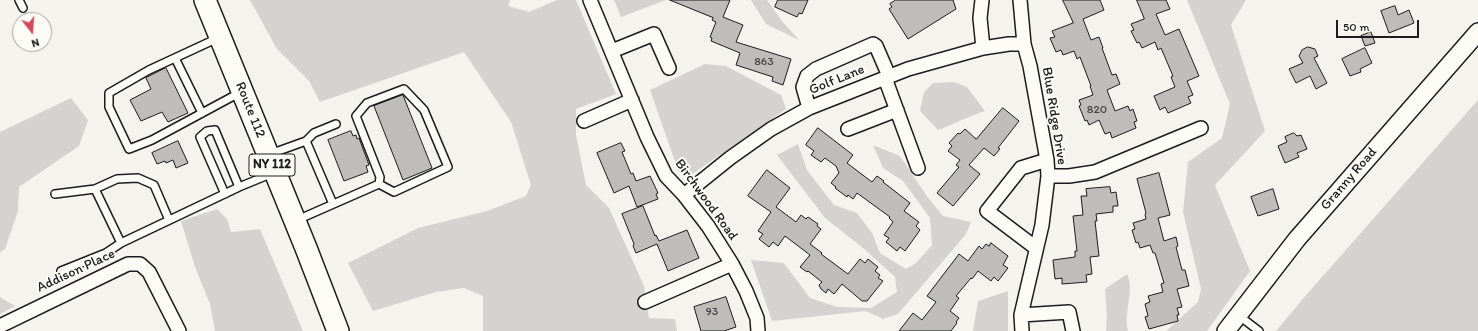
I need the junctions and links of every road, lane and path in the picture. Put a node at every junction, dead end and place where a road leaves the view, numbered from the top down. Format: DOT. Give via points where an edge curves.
graph roads {
  1 [pos="18,0"];
  2 [pos="205,0"];
  3 [pos="590,0"];
  4 [pos="982,0"];
  5 [pos="1020,0"];
  6 [pos="23,8"];
  7 [pos="1478,32"];
  8 [pos="220,36"];
  9 [pos="1024,44"];
  10 [pos="983,48"];
  11 [pos="612,52"];
  12 [pos="176,58"];
  13 [pos="669,68"];
  14 [pos="887,77"];
  15 [pos="242,91"];
  16 [pos="632,100"];
  17 [pos="809,108"];
  18 [pos="897,110"];
  19 [pos="202,113"];
  20 [pos="584,121"];
  21 [pos="336,124"];
  22 [pos="1201,128"];
  23 [pos="848,129"];
  24 [pos="306,141"];
  25 [pos="1048,160"];
  26 [pos="271,163"];
  27 [pos="918,168"];
  28 [pos="1048,176"];
  29 [pos="379,184"];
  30 [pos="239,187"];
  31 [pos="95,189"];
  32 [pos="55,194"];
  33 [pos="225,194"];
  34 [pos="684,195"];
  35 [pos="333,204"];
  36 [pos="169,220"];
  37 [pos="295,221"];
  38 [pos="122,243"];
  39 [pos="1036,248"];
  40 [pos="732,264"];
  41 [pos="61,270"];
  42 [pos="645,302"];
  43 [pos="1021,315"];
  44 [pos="1238,315"];
  45 [pos="0,326"];
  46 [pos="179,331"];
  47 [pos="338,331"];
  48 [pos="758,331"];
  49 [pos="1022,331"];
  50 [pos="1073,331"];
  51 [pos="1226,331"];
  52 [pos="1258,331"];
  1 -- 6 [label="lane"];
  2 -- 8 [label="main road, Route 112 / NY 112"];
  3 -- 11 [label="street, Birchwood Road"];
  4 -- 10 [label="street" via="980,18"];
  5 -- 9 [label="street, Blue Ridge Drive"];
  7 -- 44 [label="street, Granny Road" via="1297,239"];
  8 -- 12 [label="lane"];
  8 -- 15 [label="main road, Route 112 / NY 112"];
  9 -- 10 [label="street, Golf Lane"];
  9 -- 25 [label="street, Blue Ridge Drive"];
  10 -- 14 [label="street, Golf Lane"];
  11 -- 13 [label="street" via="654,34"];
  11 -- 16 [label="street, Birchwood Road"];
  12 -- 19 [label="lane"];
  12 -- 19 [label="lane" via="109,93 109,107 129,150"];
  14 -- 17 [label="street, Golf Lane"];
  14 -- 17 [label="street" via="873,44 816,69 807,76 803,87"];
  14 -- 18 [label="street"];
  15 -- 19 [label="lane"];
  15 -- 26 [label="main road, Route 112 / NY 112"];
  16 -- 20 [label="street"];
  16 -- 34 [label="street, Birchwood Road" via="666,176"];
  17 -- 34 [label="street, Golf Lane" via="765,133"];
  18 -- 23 [label="street"];
  18 -- 27 [label="street"];
  21 -- 24 [label="lane" via="314,133"];
  22 -- 28 [label="street" via="1095,172"];
  24 -- 26 [label="lane"];
  24 -- 35 [label="lane"];
  25 -- 28 [label="street, Blue Ridge Drive"];
  25 -- 39 [label="street" via="1021,168 987,211"];
  26 -- 30 [label="lane"];
  26 -- 37 [label="main road, Route 112 / NY 112"];
  28 -- 39 [label="street, Blue Ridge Drive" via="1042,225"];
  29 -- 29 [label="lane" via="394,192 448,167 424,110 404,89 367,103 356,116 380,177"];
  29 -- 35 [label="lane"];
  30 -- 33 [label="lane"];
  30 -- 33 [label="lane" via="215,130 207,131 200,137"];
  31 -- 32 [label="lane"];
  31 -- 36 [label="lane" via="117,180 138,178 154,185"];
  31 -- 38 [label="lane"];
  33 -- 36 [label="lane"];
  34 -- 40 [label="street, Birchwood Road"];
  35 -- 37 [label="lane"];
  36 -- 38 [label="lane"];
  37 -- 47 [label="main road, Route 112 / NY 112"];
  38 -- 41 [label="lane" via="106,253"];
  39 -- 43 [label="street, Blue Ridge Drive"];
  40 -- 42 [label="street"];
  40 -- 48 [label="street, Birchwood Road" via="757,318"];
  43 -- 49 [label="street, Blue Ridge Drive"];
  43 -- 50 [label="street" via="1069,312"];
  44 -- 51 [label="street, Granny Road"];
  44 -- 52 [label="lane"];
  45 -- 46 [label="street, Addison Place" via="128,264 140,264 149,272"];
}
